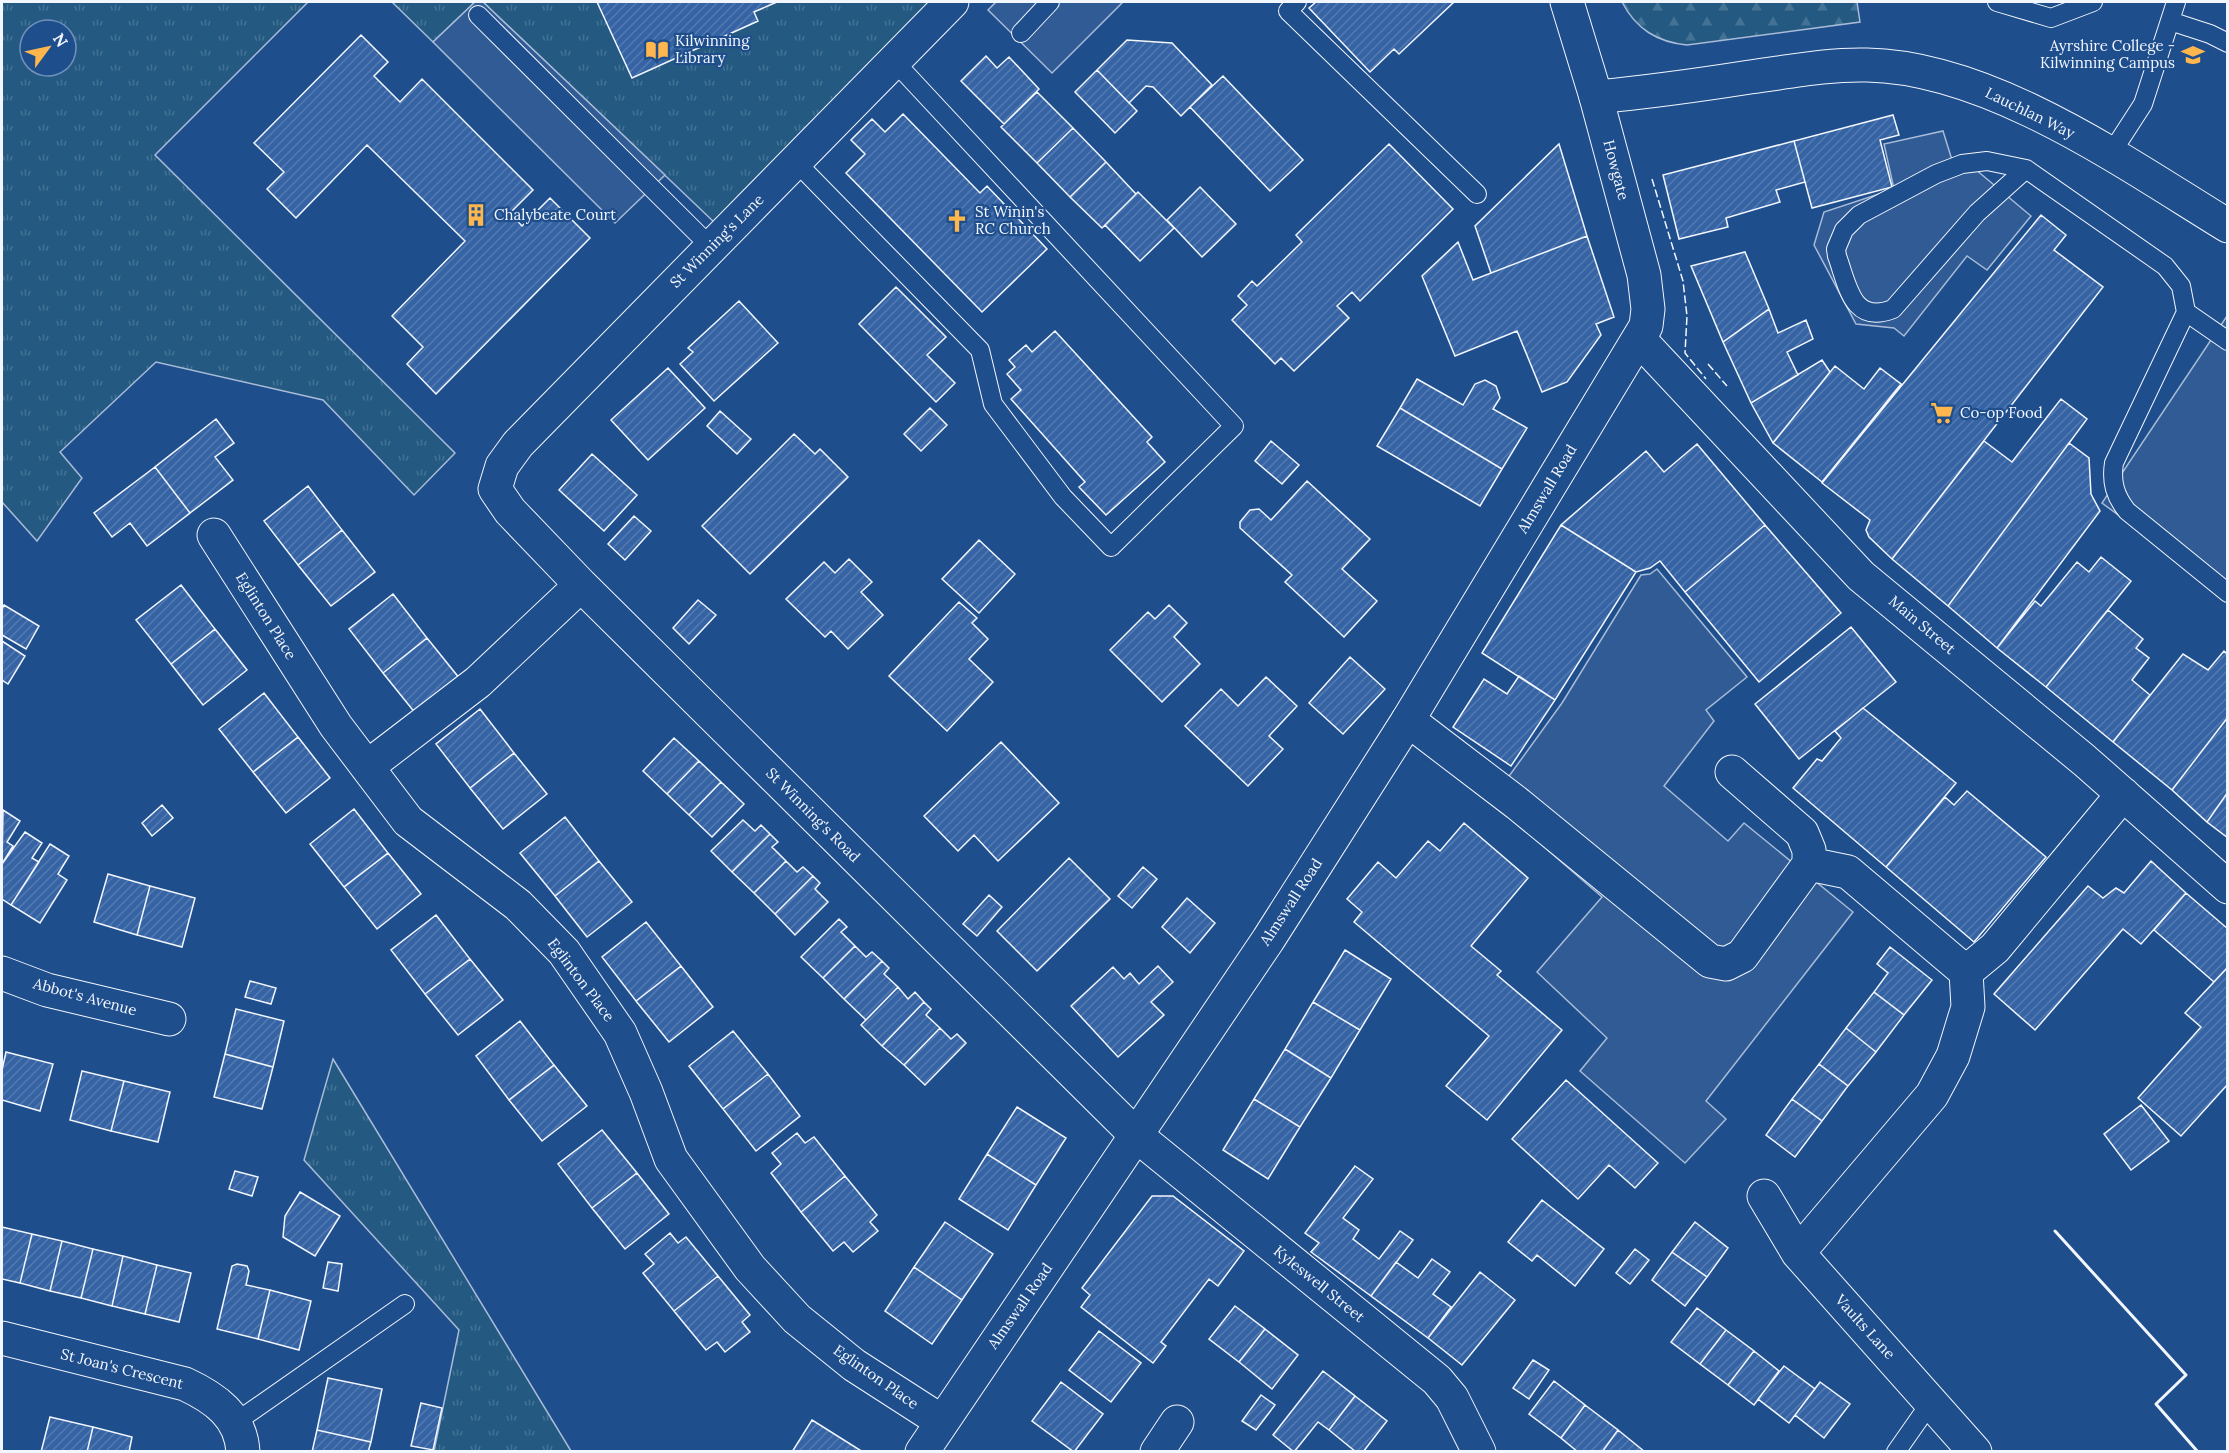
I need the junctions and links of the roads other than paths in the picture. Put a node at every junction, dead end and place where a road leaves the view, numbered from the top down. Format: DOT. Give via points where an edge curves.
graph roads {
  1 [pos="952,2"];
  2 [pos="1050,2"];
  3 [pos="1298,2"];
  4 [pos="1567,2"];
  5 [pos="1997,2"];
  6 [pos="2093,2"];
  7 [pos="2172,7"];
  8 [pos="478,15"];
  9 [pos="1021,33"];
  10 [pos="2228,43"];
  11 [pos="894,62"];
  12 [pos="1596,97"];
  13 [pos="2110,154"];
  14 [pos="796,162"];
  15 [pos="2026,169"];
  16 [pos="1476,194"];
  17 [pos="2228,226"];
  18 [pos="710,246"];
  19 [pos="2186,312"];
  20 [pos="1640,339"];
  21 [pos="2228,341"];
  22 [pos="495,489"];
  23 [pos="214,535"];
  24 [pos="581,585"];
  25 [pos="2228,593"];
  26 [pos="1408,720"];
  27 [pos="367,767"];
  28 [pos="1732,772"];
  29 [pos="2123,794"];
  30 [pos="1809,864"];
  31 [pos="2228,886"];
  32 [pos="1966,972"];
  33 [pos="2,973"];
  34 [pos="169,1018"];
  35 [pos="1137,1136"];
  36 [pos="1764,1196"];
  37 [pos="1798,1253"];
  38 [pos="405,1304"];
  39 [pos="2,1338"];
  40 [pos="1931,1402"];
  41 [pos="940,1421"];
  42 [pos="1177,1422"];
  43 [pos="239,1437"];
  44 [pos="922,1452"];
  45 [pos="1157,1452"];
  46 [pos="1479,1452"];
  47 [pos="1896,1452"];
  48 [pos="1975,1452"];
  1 -- 11 [label="street, St Winning's Lane"];
  2 -- 9 [label="lane"];
  3 -- 16 [label="lane" via="1288,11"];
  4 -- 12 [label="street, Howgate"];
  5 -- 6 [label="lane" via="2051,18"];
  7 -- 10 [label="lane"];
  7 -- 13 [label="lane" via="2143,104"];
  8 -- 18 [label="lane"];
  11 -- 14 [label="street, St Winning's Lane"];
  11 -- 14 [label="lane" via="1234,426 1111,548 1063,497 993,404 980,350"];
  12 -- 13 [label="street, Lauchlan Way" via="1828,66 1901,67 1997,94"];
  12 -- 20 [label="street, Howgate" via="1644,275 1648,309"];
  13 -- 17 [label="street, Lauchlan Way"];
  14 -- 18 [label="street, St Winning's Lane"];
  15 -- 15 [label="lane" via="1977,213 1893,309 1877,314 1855,304 1836,249 1844,230 1859,215 1962,164 1987,161"];
  15 -- 19 [label="lane" via="2165,266 2181,286"];
  18 -- 22 [label="street, St Winning's Lane" via="518,444 502,466"];
  19 -- 21 [label="lane"];
  19 -- 25 [label="lane" via="2114,463 2112,481 2127,511"];
  20 -- 26 [label="street, Almswall Road"];
  20 -- 29 [label="street, Main Street" via="1861,576"];
  22 -- 24 [label="street, St Winning's Road" via="510,511"];
  23 -- 27 [label="street, Eglinton Place" via="336,726"];
  24 -- 27 [label="street" via="478,682"];
  24 -- 35 [label="street, St Winning's Road"];
  26 -- 30 [label="street" via="1710,961 1726,964 1742,956"];
  26 -- 35 [label="street, Almswall Road"];
  27 -- 41 [label="street, Eglinton Place" via="408,820 518,905 564,952 620,1033 671,1159 750,1268 797,1319 854,1365"];
  28 -- 30 [label="street" via="1802,833 1809,850"];
  29 -- 31 [label="street, Main Street"];
  29 -- 32 [label="street" via="1995,948"];
  30 -- 32 [label="street" via="1848,872"];
  32 -- 37 [label="street" via="1968,1007 1953,1056 1932,1095"];
  33 -- 34 [label="street, Abbot's Avenue" via="46,990"];
  35 -- 41 [label="street, Almswall Road"];
  35 -- 46 [label="street, Kyleswell Street" via="1437,1380 1452,1398"];
  36 -- 37 [label="street, Vaults Lane"];
  37 -- 40 [label="street, Vaults Lane"];
  38 -- 43 [label="lane"];
  39 -- 43 [label="street, St Joan's Crescent" via="185,1384 208,1395"];
  40 -- 47 [label="lane"];
  40 -- 48 [label="street, Vaults Lane"];
  41 -- 44 [label="street, Almswall Road"];
  42 -- 45 [label="street"];
}
